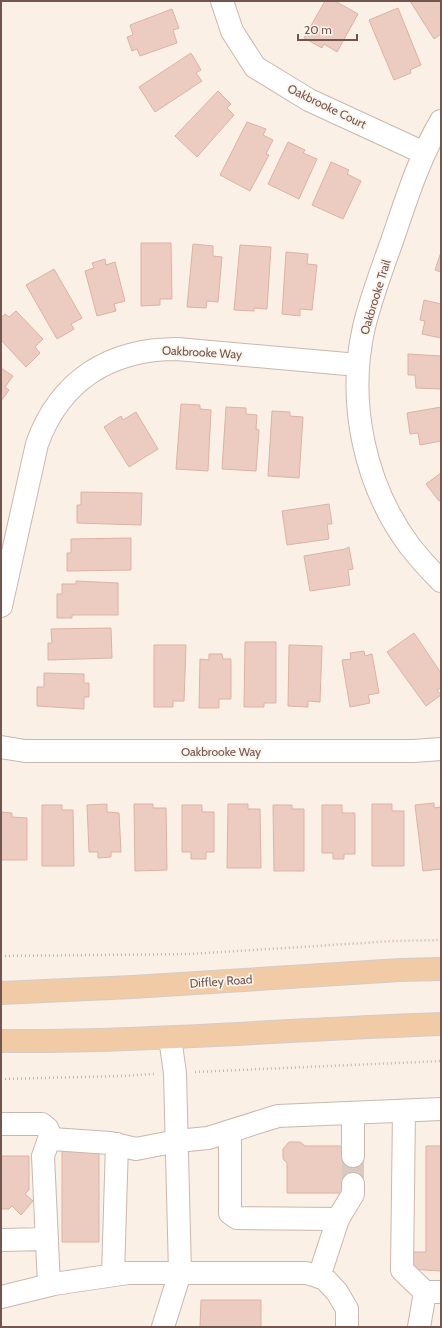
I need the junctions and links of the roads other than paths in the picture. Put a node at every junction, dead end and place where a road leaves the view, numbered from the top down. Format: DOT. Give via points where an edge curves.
graph roads {
  1 [pos="222,1"];
  2 [pos="441,121"];
  3 [pos="424,152"];
  4 [pos="358,365"];
  5 [pos="441,581"];
  6 [pos="1,606"];
  7 [pos="1,747"];
  8 [pos="441,749"];
  9 [pos="441,969"];
  10 [pos="1,993"];
  11 [pos="441,1024"];
  12 [pos="170,1038"];
  13 [pos="1,1041"];
  14 [pos="441,1109"];
  15 [pos="404,1111"];
  16 [pos="352,1113"];
  17 [pos="1,1124"];
  18 [pos="230,1131"];
  19 [pos="52,1139"];
  20 [pos="177,1141"];
  21 [pos="117,1144"];
  22 [pos="353,1156"];
  23 [pos="353,1184"];
  24 [pos="338,1219"];
  25 [pos="47,1238"];
  26 [pos="1,1240"];
  27 [pos="180,1273"];
  28 [pos="113,1275"];
  29 [pos="318,1277"];
  30 [pos="49,1285"];
  31 [pos="433,1292"];
  32 [pos="1,1297"];
  33 [pos="163,1327"];
  34 [pos="347,1327"];
  35 [pos="419,1327"];
  1 -- 3 [label="street, Oakbrooke Court" via="232,31 255,67 309,100"];
  2 -- 3 [label="street, Oakbrooke Trail"];
  3 -- 4 [label="street, Oakbrooke Trail" via="367,314"];
  4 -- 5 [label="street, Oakbrooke Trail" via="360,422 373,477 409,544"];
  4 -- 6 [label="street, Oakbrooke Way" via="165,349 117,358 96,368 76,383 59,401 41,432"];
  7 -- 8 [label="street, Oakbrooke Way" via="25,751"];
  9 -- 10 [label="main road, Diffley Road"];
  11 -- 12 [label="main road"];
  12 -- 13 [label="main road"];
  12 -- 20 [label="street" via="175,1073"];
  14 -- 15 [label="street"];
  15 -- 16 [label="street"];
  15 -- 31 [label="street" via="402,1270"];
  16 -- 18 [label="street" via="278,1116"];
  16 -- 22 [label="street"];
  17 -- 19 [label="street" via="42,1124"];
  18 -- 20 [label="street" via="208,1138"];
  18 -- 24 [label="street" via="230,1212 237,1218"];
  19 -- 21 [label="street"];
  19 -- 25 [label="street" via="48,1142 43,1156"];
  20 -- 21 [label="street" via="136,1149"];
  20 -- 27 [label="street"];
  21 -- 28 [label="street"];
  23 -- 24 [label="street" via="353,1194"];
  24 -- 29 [label="street"];
  25 -- 26 [label="street"];
  25 -- 30 [label="street"];
  27 -- 28 [label="street"];
  27 -- 29 [label="street" via="306,1273"];
  27 -- 33 [label="street"];
  28 -- 30 [label="street"];
  29 -- 34 [label="street" via="324,1278 337,1292 347,1309"];
  30 -- 32 [label="street"];
  31 -- 35 [label="street"];
}
